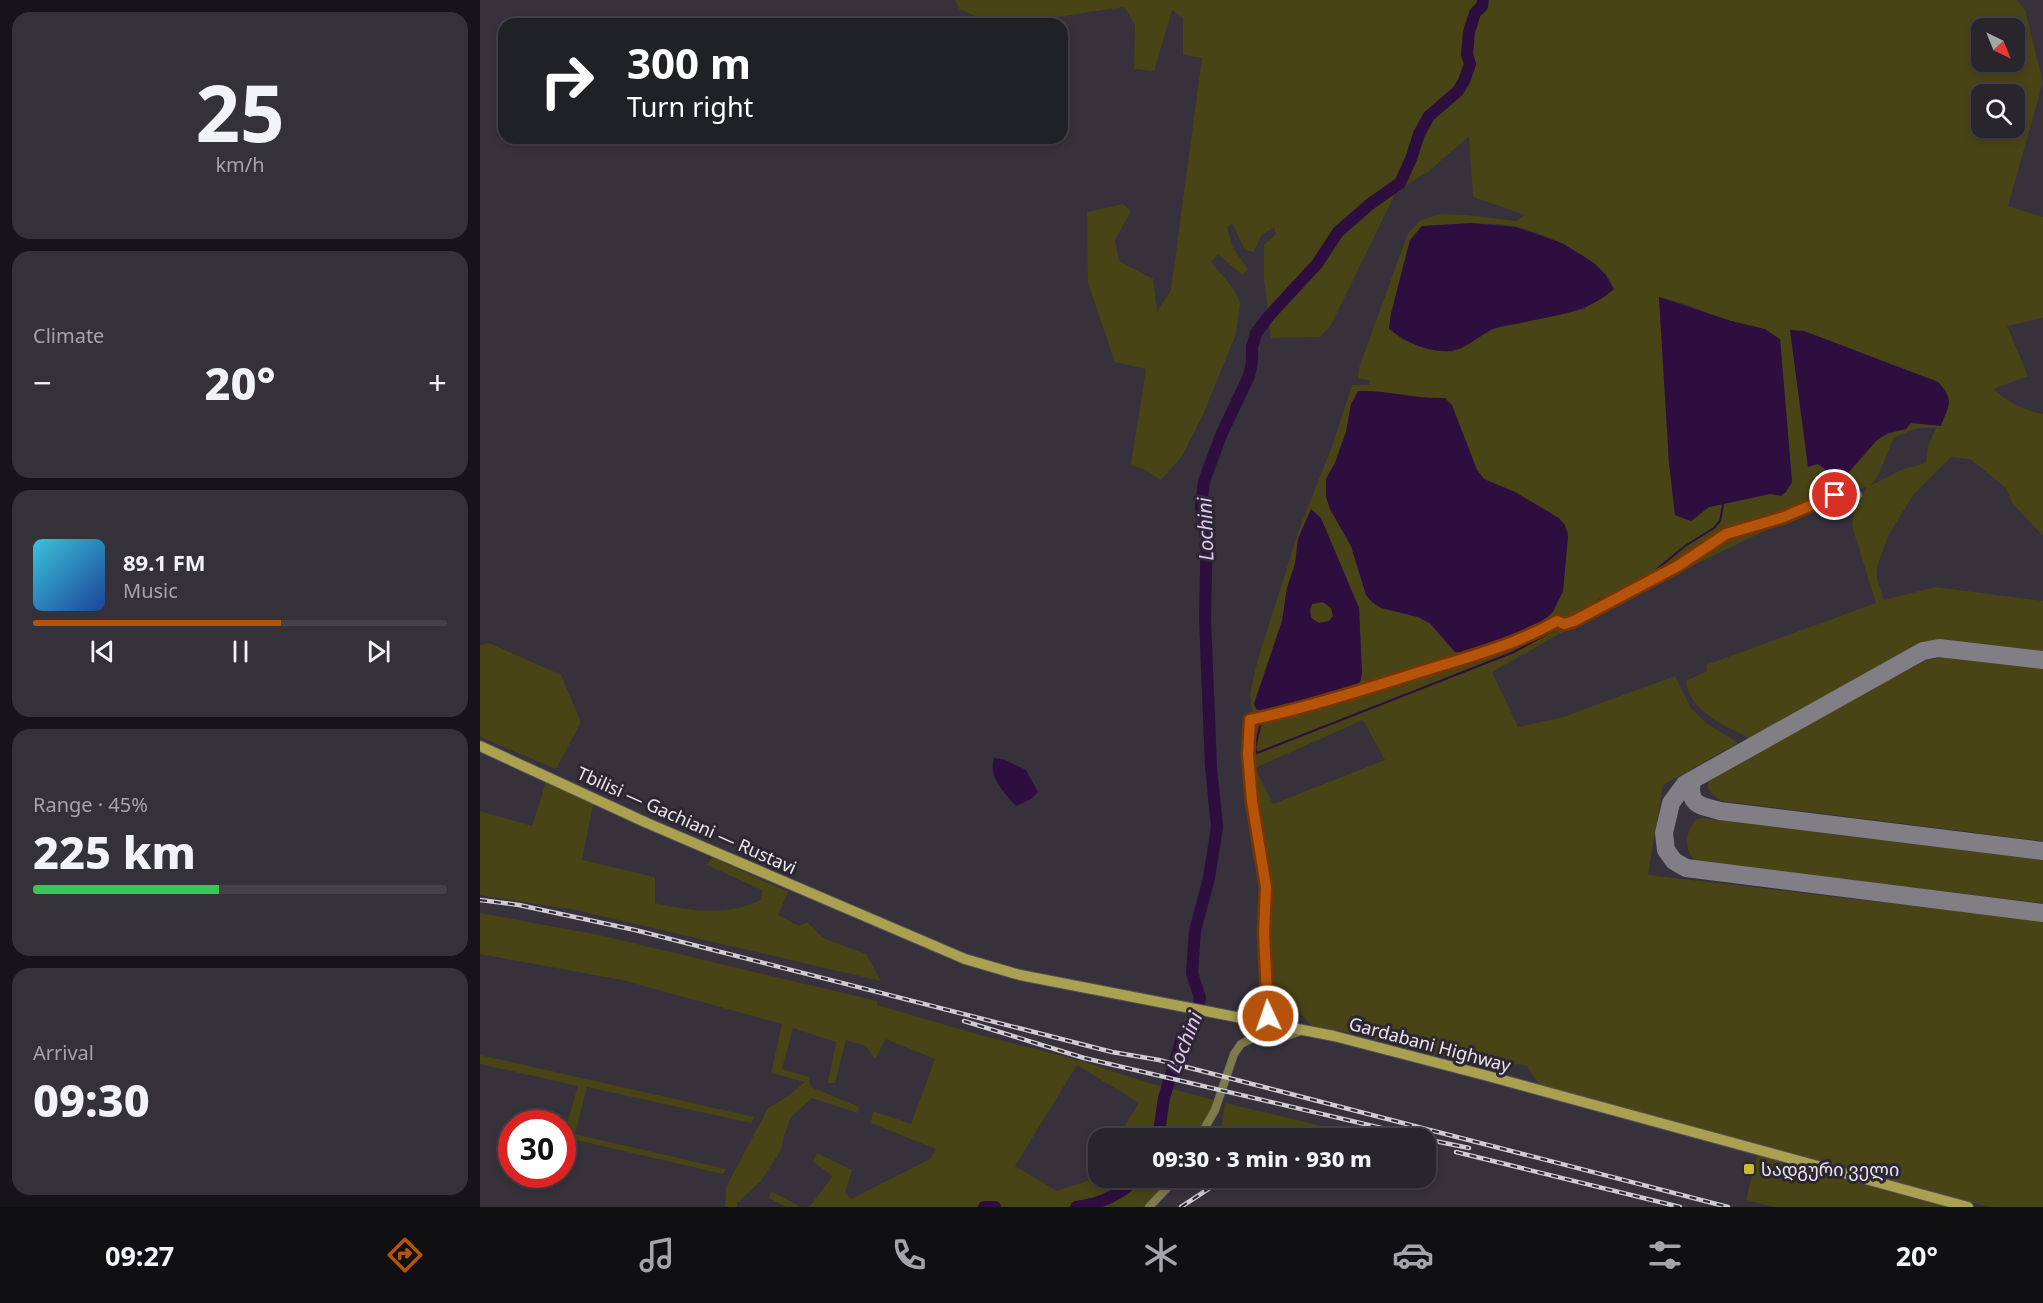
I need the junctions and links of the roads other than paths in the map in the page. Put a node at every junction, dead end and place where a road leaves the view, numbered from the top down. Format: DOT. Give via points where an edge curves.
graph roads {
  1 [pos="1858,495"];
  2 [pos="480,746"];
  3 [pos="881,924"];
  4 [pos="1265,1023"];
  5 [pos="1302,1030"];
  6 [pos="1205,1128"];
  7 [pos="1167,1188"];
  8 [pos="1149,1207"];
  9 [pos="1968,1207"];
  1 -- 4 [label="street" via="1835,495 1784,517 1726,534 1678,566 1574,621 1557,621 1473,657 1309,707 1250,720 1251,790 1266,887"];
  2 -- 3 [label="main road, Tbilisi — Gachiani — Rustavi"];
  3 -- 4 [label="main road, Gardabani Highway" via="965,959 1020,975"];
  4 -- 5 [label="main road, Gardabani Highway"];
  5 -- 6 [label="street" via="1284,1037 1253,1038 1241,1044"];
  5 -- 9 [label="main road, Gardabani Highway" via="1488,1076"];
  7 -- 8 [label="street"];
}
